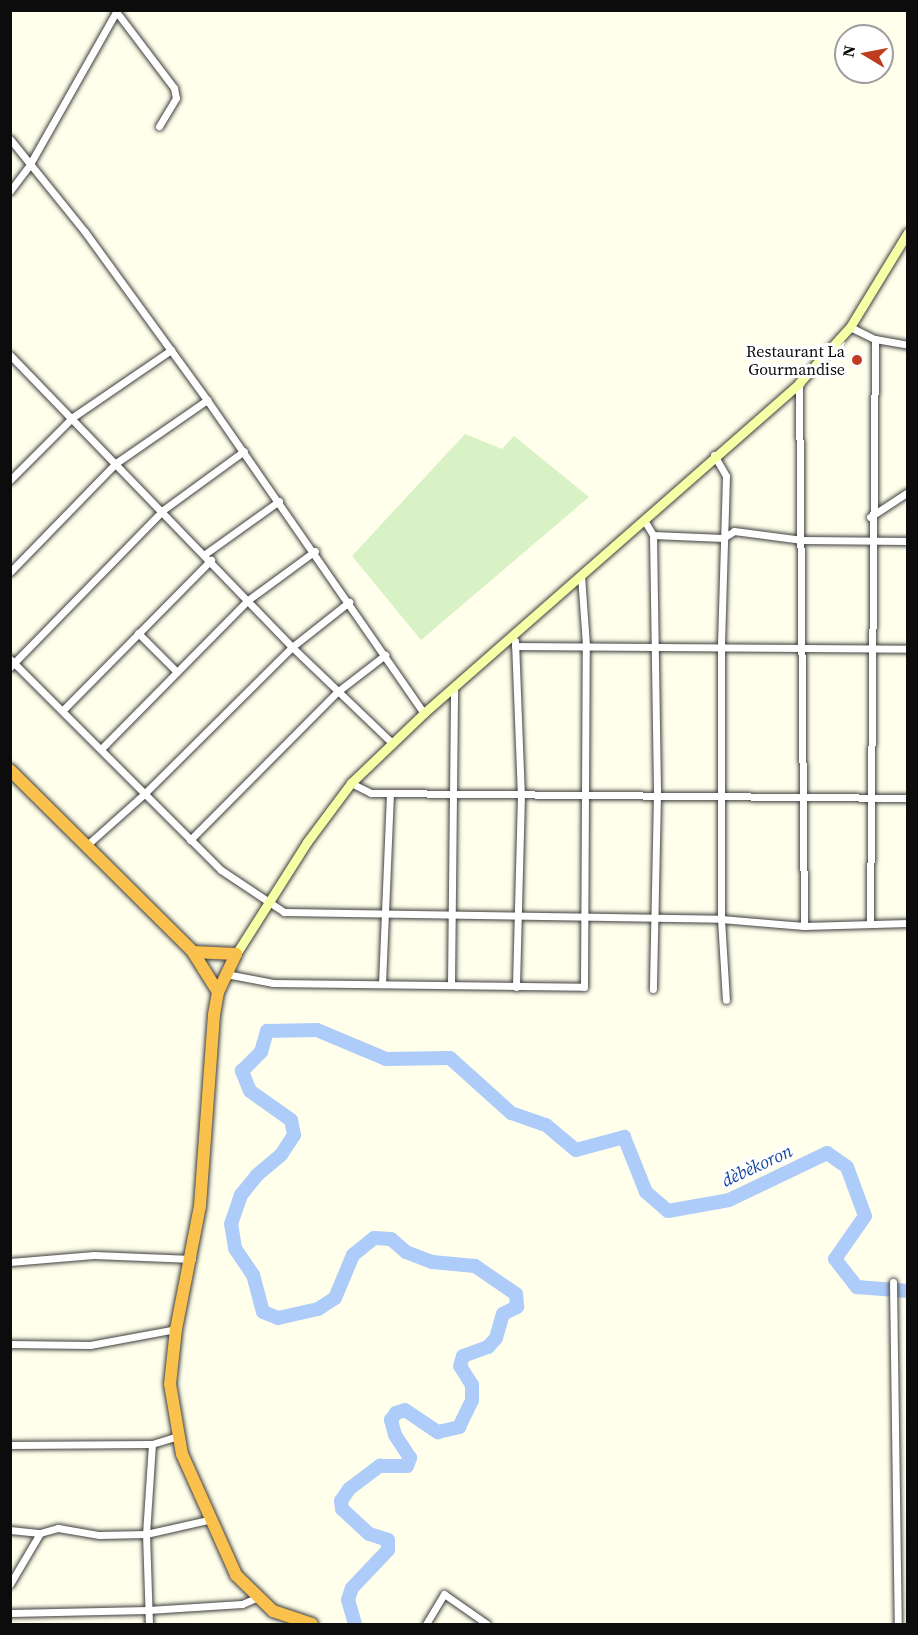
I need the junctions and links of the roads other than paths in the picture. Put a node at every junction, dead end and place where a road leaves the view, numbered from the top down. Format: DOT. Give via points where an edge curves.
graph roads {
  1 [pos="116,11"];
  2 [pos="159,126"];
  3 [pos="10,138"];
  4 [pos="30,164"];
  5 [pos="10,191"];
  6 [pos="908,232"];
  7 [pos="850,327"];
  8 [pos="874,339"];
  9 [pos="908,345"];
  10 [pos="171,350"];
  11 [pos="10,355"];
  12 [pos="799,383"];
  13 [pos="207,400"];
  14 [pos="73,417"];
  15 [pos="244,451"];
  16 [pos="714,455"];
  17 [pos="116,463"];
  18 [pos="10,480"];
  19 [pos="908,492"];
  20 [pos="279,501"];
  21 [pos="164,510"];
  22 [pos="870,517"];
  23 [pos="644,520"];
  24 [pos="653,535"];
  25 [pos="723,538"];
  26 [pos="870,538"];
  27 [pos="802,540"];
  28 [pos="908,541"];
  29 [pos="315,551"];
  30 [pos="205,554"];
  31 [pos="211,560"];
  32 [pos="10,572"];
  33 [pos="582,576"];
  34 [pos="248,600"];
  35 [pos="349,602"];
  36 [pos="138,633"];
  37 [pos="515,641"];
  38 [pos="586,645"];
  39 [pos="653,646"];
  40 [pos="292,647"];
  41 [pos="721,649"];
  42 [pos="802,649"];
  43 [pos="870,650"];
  44 [pos="908,650"];
  45 [pos="385,655"];
  46 [pos="12,663"];
  47 [pos="177,672"];
  48 [pos="454,687"];
  49 [pos="337,692"];
  50 [pos="63,710"];
  51 [pos="424,713"];
  52 [pos="392,743"];
  53 [pos="101,749"];
  54 [pos="10,770"];
  55 [pos="351,783"];
  56 [pos="390,793"];
  57 [pos="144,794"];
  58 [pos="455,794"];
  59 [pos="521,794"];
  60 [pos="584,794"];
  61 [pos="657,794"];
  62 [pos="723,797"];
  63 [pos="803,797"];
  64 [pos="869,798"];
  65 [pos="908,798"];
  66 [pos="190,840"];
  67 [pos="87,845"];
  68 [pos="268,902"];
  69 [pos="386,915"];
  70 [pos="454,916"];
  71 [pos="519,918"];
  72 [pos="655,918"];
  73 [pos="585,919"];
  74 [pos="721,919"];
  75 [pos="870,922"];
  76 [pos="908,924"];
  77 [pos="804,926"];
  78 [pos="193,952"];
  79 [pos="236,954"];
  80 [pos="226,974"];
  81 [pos="382,984"];
  82 [pos="452,985"];
  83 [pos="516,987"];
  84 [pos="653,989"];
  85 [pos="218,992"];
  86 [pos="726,1000"];
  87 [pos="192,1259"];
  88 [pos="10,1262"];
  89 [pos="892,1282"];
  90 [pos="176,1329"];
  91 [pos="10,1344"];
  92 [pos="178,1436"];
  93 [pos="152,1444"];
  94 [pos="10,1445"];
  95 [pos="208,1520"];
  96 [pos="10,1530"];
  97 [pos="40,1533"];
  98 [pos="146,1534"];
  99 [pos="10,1584"];
  100 [pos="256,1598"];
  101 [pos="148,1610"];
  102 [pos="10,1613"];
  103 [pos="149,1624"];
  104 [pos="312,1624"];
  105 [pos="426,1624"];
  106 [pos="487,1624"];
  107 [pos="898,1624"];
  1 -- 2 [label="street" via="174,88 176,98"];
  1 -- 4 [label="street"];
  3 -- 4 [label="street"];
  4 -- 5 [label="street"];
  4 -- 10 [label="street"];
  6 -- 7 [label="main road"];
  7 -- 8 [label="street"];
  7 -- 12 [label="main road"];
  8 -- 9 [label="street"];
  8 -- 22 [label="street"];
  10 -- 13 [label="street"];
  10 -- 14 [label="street"];
  11 -- 14 [label="street"];
  12 -- 16 [label="main road"];
  12 -- 27 [label="street"];
  13 -- 15 [label="street"];
  13 -- 17 [label="street"];
  14 -- 17 [label="street"];
  14 -- 18 [label="street"];
  15 -- 20 [label="street"];
  15 -- 21 [label="street"];
  16 -- 23 [label="main road"];
  16 -- 25 [label="street" via="726,476"];
  17 -- 21 [label="street"];
  17 -- 32 [label="street"];
  19 -- 22 [label="street"];
  20 -- 29 [label="street"];
  20 -- 30 [label="street"];
  21 -- 30 [label="street"];
  21 -- 46 [label="street"];
  22 -- 26 [label="street"];
  23 -- 24 [label="street"];
  23 -- 33 [label="main road"];
  24 -- 25 [label="street"];
  24 -- 39 [label="street"];
  25 -- 27 [label="street" via="734,531"];
  25 -- 41 [label="street"];
  26 -- 27 [label="street"];
  26 -- 28 [label="street"];
  26 -- 43 [label="street"];
  27 -- 42 [label="street"];
  29 -- 34 [label="street"];
  29 -- 35 [label="street"];
  30 -- 31 [label="street"];
  31 -- 34 [label="street"];
  31 -- 36 [label="street"];
  33 -- 37 [label="main road"];
  33 -- 38 [label="street"];
  34 -- 40 [label="street"];
  34 -- 47 [label="street"];
  35 -- 40 [label="street"];
  35 -- 45 [label="street"];
  36 -- 47 [label="street"];
  36 -- 50 [label="street"];
  37 -- 38 [label="street"];
  37 -- 48 [label="main road"];
  37 -- 59 [label="street"];
  38 -- 39 [label="street"];
  38 -- 60 [label="street"];
  39 -- 41 [label="street"];
  39 -- 61 [label="street"];
  40 -- 49 [label="street"];
  40 -- 57 [label="street"];
  41 -- 42 [label="street"];
  41 -- 62 [label="street"];
  42 -- 43 [label="street"];
  42 -- 63 [label="street"];
  43 -- 44 [label="street"];
  43 -- 64 [label="street"];
  45 -- 49 [label="street"];
  45 -- 51 [label="street"];
  46 -- 50 [label="street"];
  47 -- 53 [label="street"];
  48 -- 51 [label="main road"];
  48 -- 58 [label="street"];
  49 -- 52 [label="street"];
  49 -- 66 [label="street"];
  50 -- 53 [label="street"];
  51 -- 52 [label="main road"];
  52 -- 55 [label="main road"];
  53 -- 57 [label="street"];
  54 -- 67 [label="highway"];
  55 -- 56 [label="street" via="371,793"];
  55 -- 68 [label="main road"];
  56 -- 58 [label="street"];
  56 -- 69 [label="street"];
  57 -- 66 [label="street"];
  57 -- 67 [label="street"];
  58 -- 59 [label="street"];
  58 -- 70 [label="street"];
  59 -- 60 [label="street"];
  59 -- 71 [label="street"];
  60 -- 61 [label="street"];
  60 -- 73 [label="street"];
  61 -- 62 [label="street"];
  61 -- 72 [label="street"];
  62 -- 63 [label="street"];
  62 -- 74 [label="street"];
  63 -- 64 [label="street"];
  63 -- 77 [label="street"];
  64 -- 65 [label="street"];
  64 -- 75 [label="street"];
  66 -- 68 [label="street" via="221,870"];
  67 -- 78 [label="highway"];
  68 -- 69 [label="street" via="284,912"];
  68 -- 79 [label="main road"];
  69 -- 70 [label="street"];
  69 -- 81 [label="street"];
  70 -- 71 [label="street"];
  70 -- 82 [label="street"];
  71 -- 73 [label="street"];
  71 -- 83 [label="street"];
  72 -- 73 [label="street"];
  72 -- 74 [label="street"];
  72 -- 84 [label="street"];
  73 -- 83 [label="street" via="584,987"];
  74 -- 77 [label="street"];
  74 -- 86 [label="street"];
  75 -- 76 [label="street"];
  75 -- 77 [label="street"];
  78 -- 79 [label="highway"];
  78 -- 85 [label="highway"];
  79 -- 80 [label="highway"];
  80 -- 81 [label="street" via="273,983"];
  80 -- 85 [label="highway"];
  81 -- 82 [label="street"];
  82 -- 83 [label="street"];
  85 -- 87 [label="highway" via="208,1071 204,1175"];
  87 -- 88 [label="street" via="94,1256"];
  87 -- 90 [label="highway"];
  89 -- 107 [label="street"];
  90 -- 91 [label="street" via="90,1345"];
  90 -- 92 [label="highway" via="170,1384"];
  92 -- 93 [label="street"];
  92 -- 95 [label="highway"];
  93 -- 94 [label="street"];
  93 -- 98 [label="street"];
  95 -- 98 [label="street"];
  95 -- 100 [label="highway" via="236,1575"];
  96 -- 97 [label="street"];
  97 -- 98 [label="street" via="58,1528 99,1535"];
  97 -- 99 [label="street"];
  98 -- 101 [label="street"];
  100 -- 101 [label="street" via="242,1604"];
  100 -- 104 [label="highway" via="286,1618"];
  101 -- 102 [label="street"];
  101 -- 103 [label="street"];
  105 -- 106 [label="street" via="444,1594"];
}
